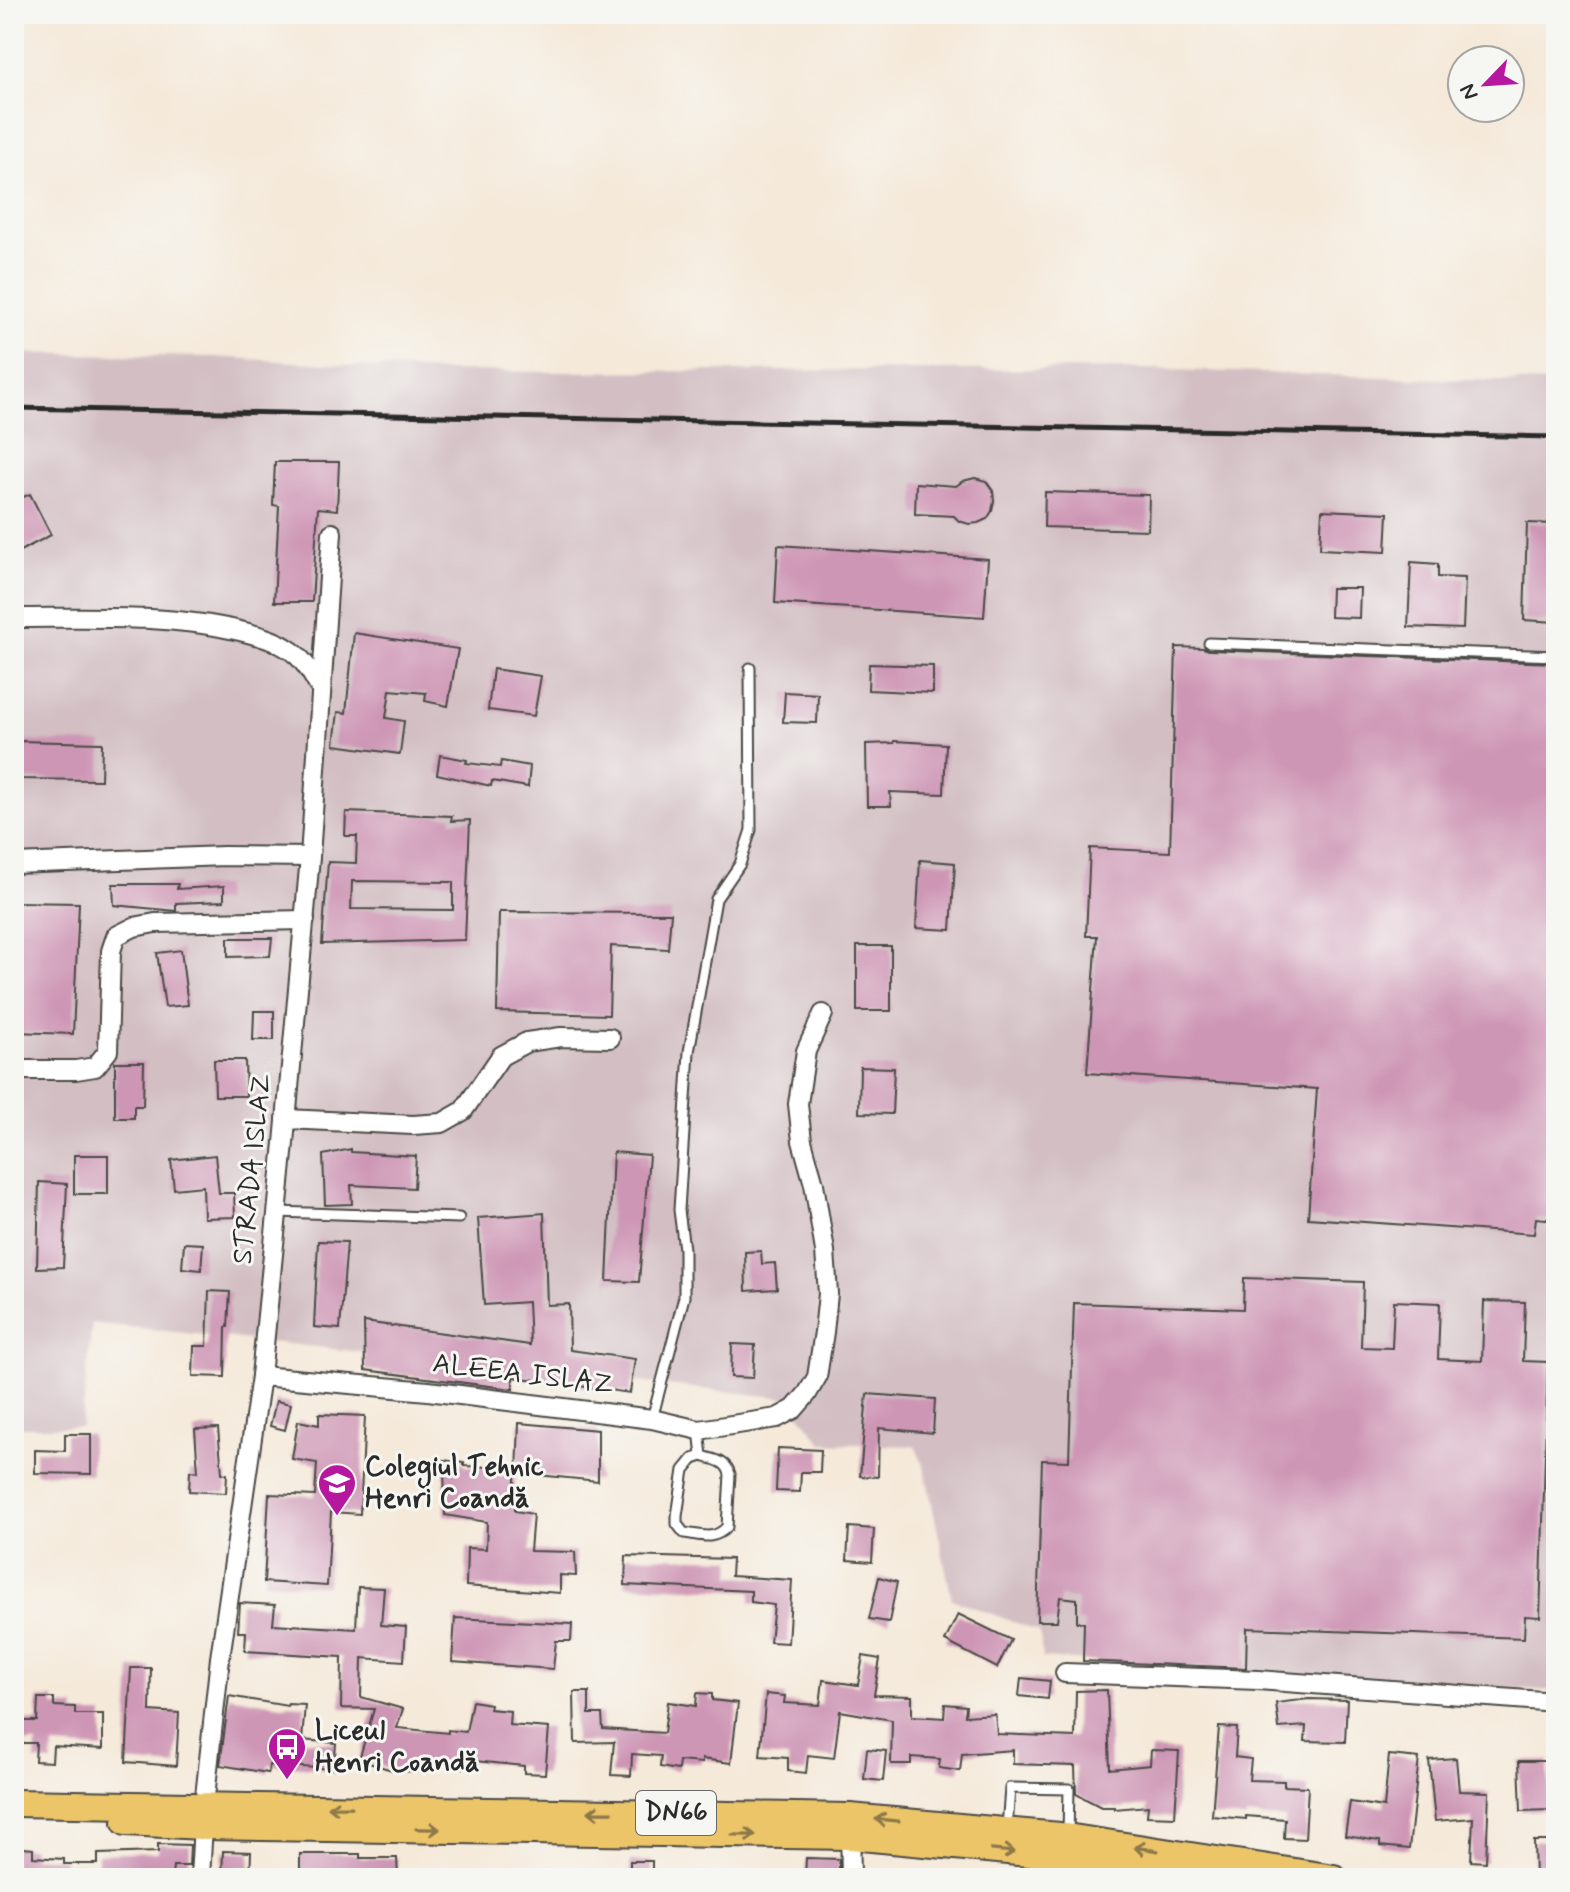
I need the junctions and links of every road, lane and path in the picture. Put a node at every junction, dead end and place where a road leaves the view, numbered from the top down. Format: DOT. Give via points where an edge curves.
graph roads {
  1 [pos="332,533"];
  2 [pos="14,618"];
  3 [pos="1209,643"];
  4 [pos="1556,656"];
  5 [pos="750,668"];
  6 [pos="321,690"];
  7 [pos="310,857"];
  8 [pos="14,864"];
  9 [pos="305,920"];
  10 [pos="823,1014"];
  11 [pos="610,1038"];
  12 [pos="14,1070"];
  13 [pos="286,1119"];
  14 [pos="277,1212"];
  15 [pos="459,1218"];
  16 [pos="261,1376"];
  17 [pos="652,1419"];
  18 [pos="699,1430"];
  19 [pos="702,1456"];
  20 [pos="1065,1673"];
  21 [pos="1556,1702"];
  22 [pos="14,1803"];
  23 [pos="203,1816"];
  24 [pos="14,1818"];
  25 [pos="850,1826"];
  26 [pos="1006,1831"];
  27 [pos="1062,1843"];
  28 [pos="1149,1874"];
  29 [pos="200,1878"];
  30 [pos="851,1878"];
  31 [pos="1208,1878"];
  32 [pos="1334,1878"];
  1 -- 6 [label="street, STRADA ISLAZ"];
  2 -- 6 [label="street" via="117,618 248,633 288,648 307,665"];
  3 -- 4 [label="lane"];
  5 -- 17 [label="lane" via="751,830 740,864 716,899 689,1052 679,1210 684,1297"];
  6 -- 7 [label="street, STRADA ISLAZ"];
  7 -- 8 [label="street"];
  7 -- 9 [label="street, STRADA ISLAZ"];
  9 -- 12 [label="street" via="155,923 116,936 108,1051 95,1067"];
  9 -- 13 [label="street, STRADA ISLAZ"];
  10 -- 18 [label="street, ALEEA ISLAZ" via="806,1051 798,1104 828,1294 817,1377 794,1409 777,1418"];
  11 -- 13 [label="street" via="527,1042 501,1056 463,1111 442,1123"];
  13 -- 14 [label="street, STRADA ISLAZ"];
  14 -- 15 [label="lane"];
  14 -- 16 [label="street, STRADA ISLAZ"];
  16 -- 17 [label="street, ALEEA ISLAZ"];
  16 -- 23 [label="street, STRADA ISLAZ"];
  17 -- 18 [label="street, ALEEA ISLAZ"];
  18 -- 19 [label="lane"];
  19 -- 19 [label="lane" via="722,1462 730,1474 727,1527 711,1537 684,1533 677,1524 684,1470"];
  20 -- 21 [label="street" via="1258,1680"];
  22 -- 23 [label="main road, DN66"];
  23 -- 24 [label="main road"];
  23 -- 25 [label="main road, DN66"];
  23 -- 29 [label="street, STRADA ISLAZ"];
  26 -- 25 [label="main road, DN66, one-way"];
  25 -- 27 [label="main road, one-way"];
  25 -- 30 [label="street"];
  26 -- 27 [label="main road, DN66"];
  26 -- 27 [label="lane" via="1010,1788 1069,1789"];
  27 -- 28 [label="main road"];
  32 -- 27 [label="main road, DN66, one-way"];
  28 -- 31 [label="main road"];
}
